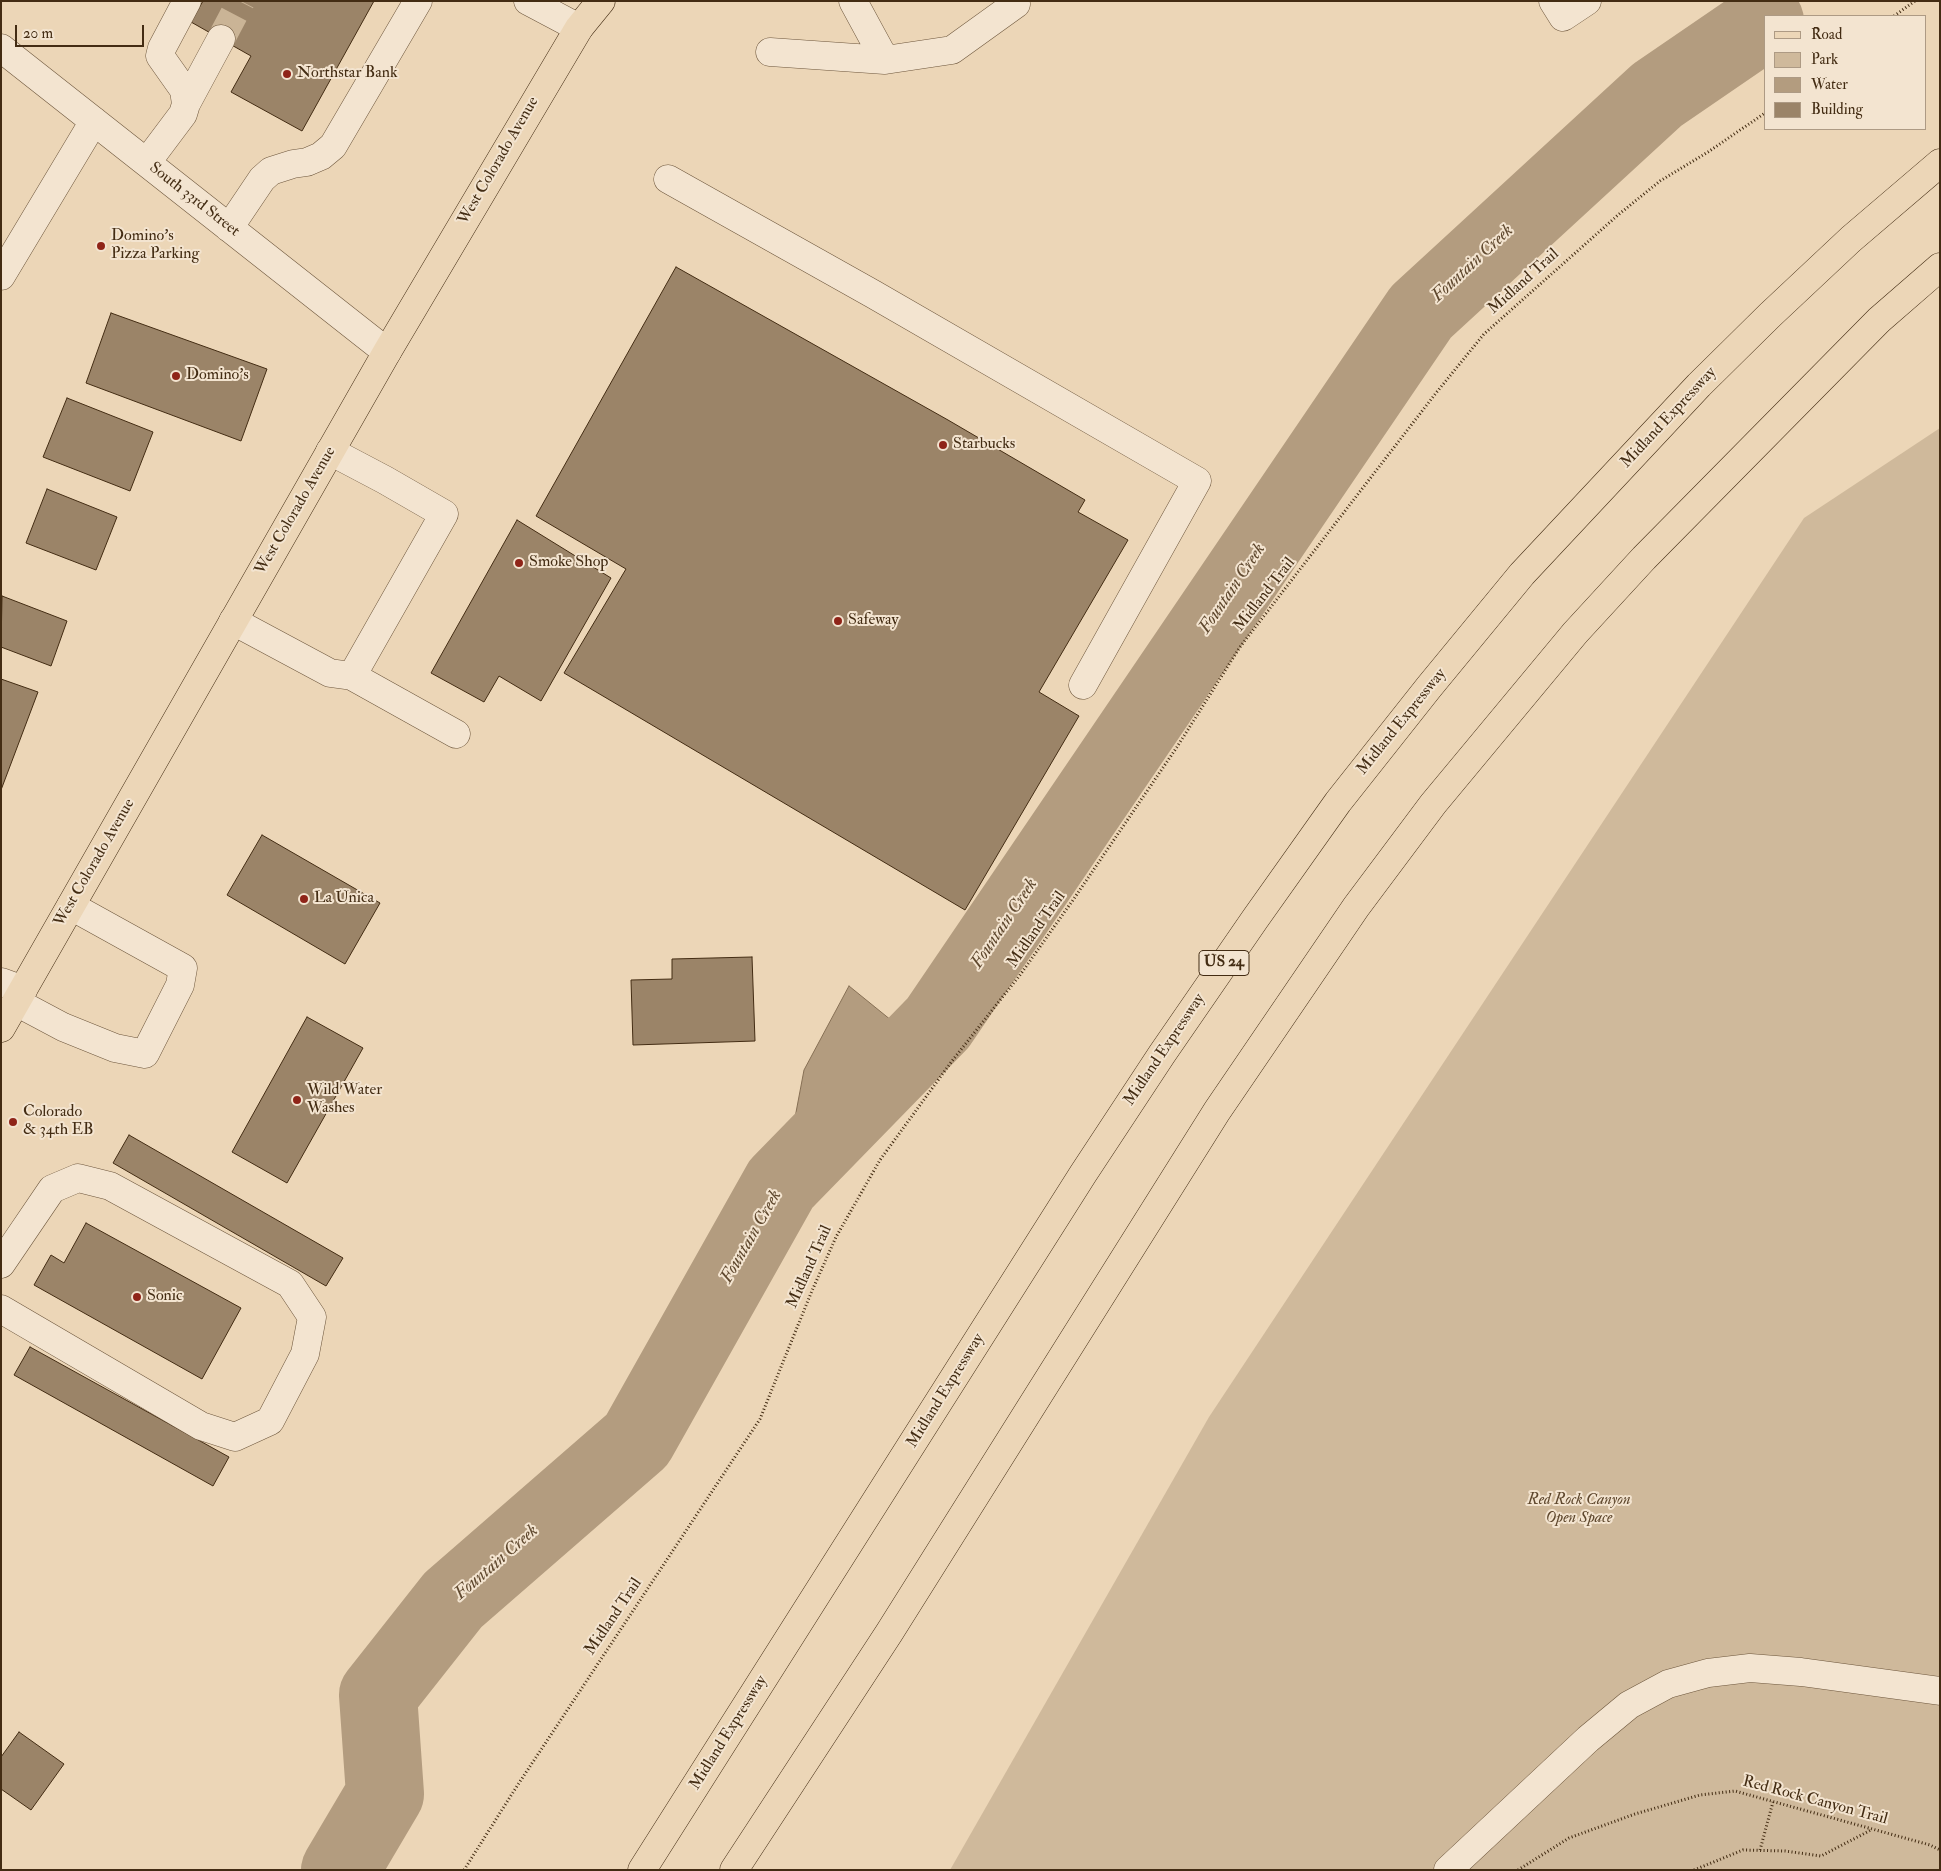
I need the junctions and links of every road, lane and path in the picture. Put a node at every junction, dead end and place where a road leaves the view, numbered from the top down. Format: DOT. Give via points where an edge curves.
graph roads {
  1 [pos="187,1"];
  2 [pos="418,1"];
  3 [pos="528,1"];
  4 [pos="601,1"];
  5 [pos="853,1"];
  6 [pos="1553,1"];
  7 [pos="1587,1"];
  8 [pos="1915,1"];
  9 [pos="1016,4"];
  10 [pos="1895,15"];
  11 [pos="579,28"];
  12 [pos="221,39"];
  13 [pos="1,48"];
  14 [pos="770,52"];
  15 [pos="885,60"];
  16 [pos="186,104"];
  17 [pos="1764,113"];
  18 [pos="94,121"];
  19 [pos="147,162"];
  20 [pos="1940,163"];
  21 [pos="668,179"];
  22 [pos="230,228"];
  23 [pos="1940,267"];
  24 [pos="1,276"];
  25 [pos="387,352"];
  26 [pos="330,451"];
  27 [pos="233,621"];
  28 [pos="352,676"];
  29 [pos="1083,685"];
  30 [pos="456,734"];
  31 [pos="71,906"];
  32 [pos="13,991"];
  33 [pos="1,1028"];
  34 [pos="1,1264"];
  35 [pos="1,1309"];
  36 [pos="1940,1691"];
  37 [pos="1773,1802"];
  38 [pos="1871,1830"];
  39 [pos="1760,1850"];
  40 [pos="1940,1850"];
  41 [pos="464,1870"];
  42 [pos="642,1870"];
  43 [pos="734,1870"];
  44 [pos="1448,1870"];
  45 [pos="1518,1870"];
  46 [pos="1694,1870"];
  1 -- 16 [label="street" via="160,56 184,90"];
  2 -- 22 [label="street" via="333,146 321,156 271,172 262,179"];
  3 -- 11 [label="street"];
  4 -- 11 [label="main road, West Colorado Avenue"];
  5 -- 15 [label="street"];
  6 -- 7 [label="street" via="1563,17"];
  8 -- 10 [label="path"];
  9 -- 15 [label="street" via="952,50"];
  11 -- 25 [label="main road, West Colorado Avenue"];
  12 -- 16 [label="street"];
  13 -- 18 [label="street, South 33rd Street"];
  14 -- 15 [label="street"];
  16 -- 19 [label="street" via="183,114"];
  17 -- 41 [label="path, Midland Trail" via="1660,181 1484,334 1240,647 1068,908 880,1160 836,1237 810,1293 760,1419"];
  18 -- 19 [label="street, South 33rd Street"];
  18 -- 24 [label="street"];
  19 -- 22 [label="street, South 33rd Street"];
  20 -- 42 [label="main road, Midland Expressway / US 24" via="1851,240 1700,385 1522,574 1338,802 1216,975 1083,1174"];
  21 -- 29 [label="street" via="1197,481"];
  22 -- 25 [label="street, South 33rd Street"];
  23 -- 43 [label="main road" via="1879,320 1644,558 1575,633 1421,820 1356,907 1218,1111 889,1633"];
  25 -- 26 [label="main road, West Colorado Avenue"];
  26 -- 27 [label="main road, West Colorado Avenue"];
  26 -- 28 [label="street" via="444,514"];
  27 -- 28 [label="street" via="330,673"];
  27 -- 31 [label="main road, West Colorado Avenue"];
  28 -- 30 [label="street"];
  31 -- 32 [label="main road, West Colorado Avenue"];
  31 -- 32 [label="street" via="183,968 180,985 145,1054 115,1048 63,1026"];
  32 -- 33 [label="main road, West Colorado Avenue"];
  34 -- 35 [label="street" via="52,1189 78,1178 110,1186 290,1284 312,1317 305,1354 270,1421 235,1437 201,1426"];
  36 -- 44 [label="street" via="1750,1668 1708,1673 1668,1684 1629,1706 1588,1739"];
  37 -- 38 [label="path, Red Rock Canyon Trail"];
  37 -- 39 [label="path"];
  37 -- 45 [label="path, Red Rock Canyon Trail" via="1735,1791 1700,1794 1569,1838"];
  38 -- 39 [label="path" via="1821,1856"];
  38 -- 40 [label="path, Red Rock Canyon Trail"];
  39 -- 46 [label="path" via="1743,1850"];
}
